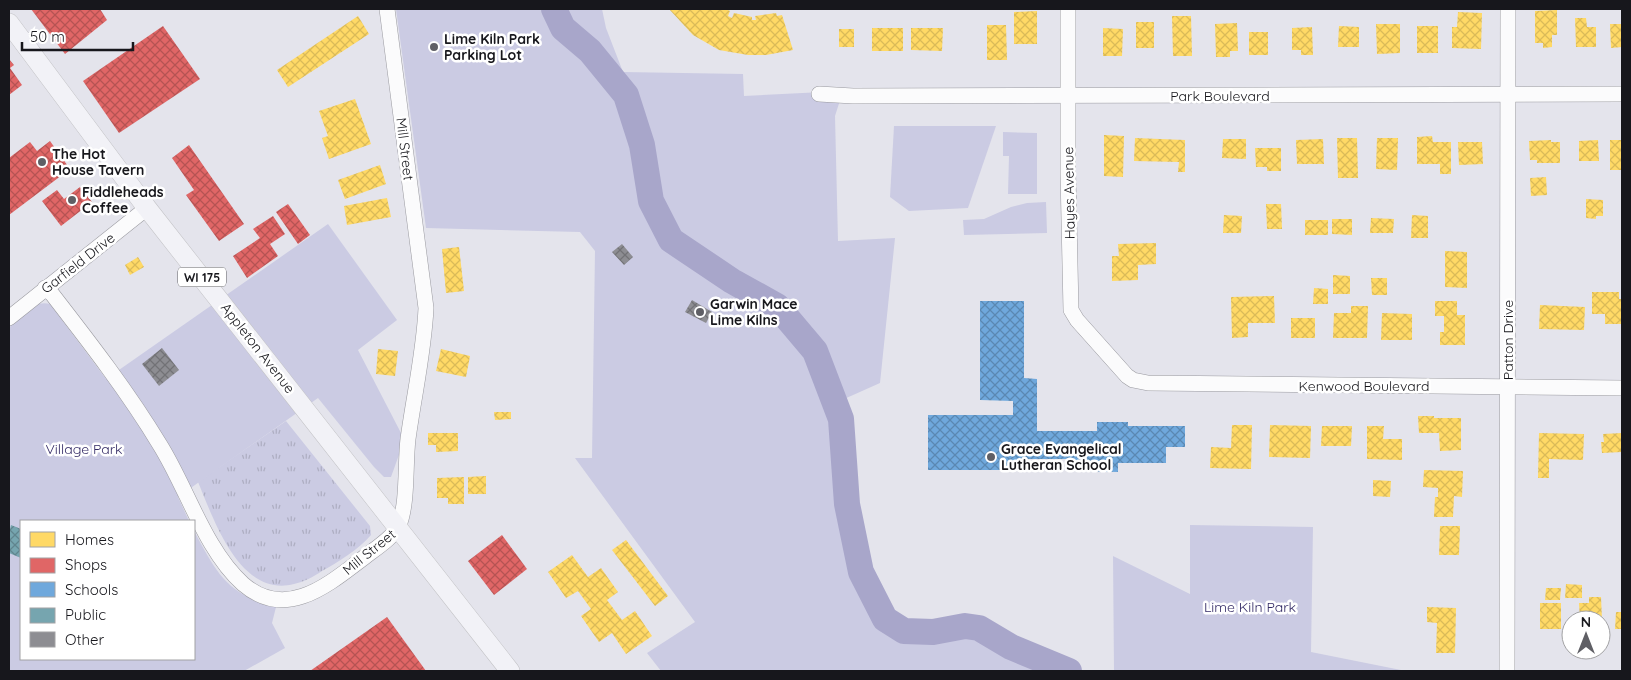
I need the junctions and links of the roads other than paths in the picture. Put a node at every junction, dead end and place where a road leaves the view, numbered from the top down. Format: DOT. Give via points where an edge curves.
graph roads {
  1 [pos="387,9"];
  2 [pos="1068,9"];
  3 [pos="1508,9"];
  4 [pos="9,23"];
  5 [pos="819,94"];
  6 [pos="1622,94"];
  7 [pos="1508,95"];
  8 [pos="1068,96"];
  9 [pos="147,208"];
  10 [pos="46,288"];
  11 [pos="9,318"];
  12 [pos="1114,362"];
  13 [pos="1508,387"];
  14 [pos="1622,388"];
  15 [pos="399,528"];
  16 [pos="510,671"];
  17 [pos="1507,671"];
  1 -- 15 [label="street, Mill Street" via="426,308"];
  2 -- 8 [label="street, Hayes Avenue"];
  3 -- 7 [label="street, Patton Drive"];
  4 -- 9 [label="main road, Appleton Avenue / WI 175"];
  5 -- 8 [label="street, Park Boulevard"];
  6 -- 7 [label="street, Park Boulevard"];
  7 -- 8 [label="street, Park Boulevard"];
  7 -- 13 [label="street, Patton Drive"];
  8 -- 12 [label="street, Hayes Avenue" via="1072,310"];
  9 -- 10 [label="street, Garfield Drive"];
  9 -- 15 [label="main road, Appleton Avenue / WI 175"];
  10 -- 11 [label="street, Garfield Drive"];
  10 -- 15 [label="street, Mill Street" via="132,401 169,459 211,543 232,572 252,590 280,600 300,598 335,580"];
  12 -- 13 [label="street, Kenwood Boulevard" via="1133,380 1148,383"];
  13 -- 14 [label="street, Kenwood Boulevard"];
  13 -- 17 [label="street, Patton Drive"];
  15 -- 16 [label="main road, Appleton Avenue / WI 175"];
}
